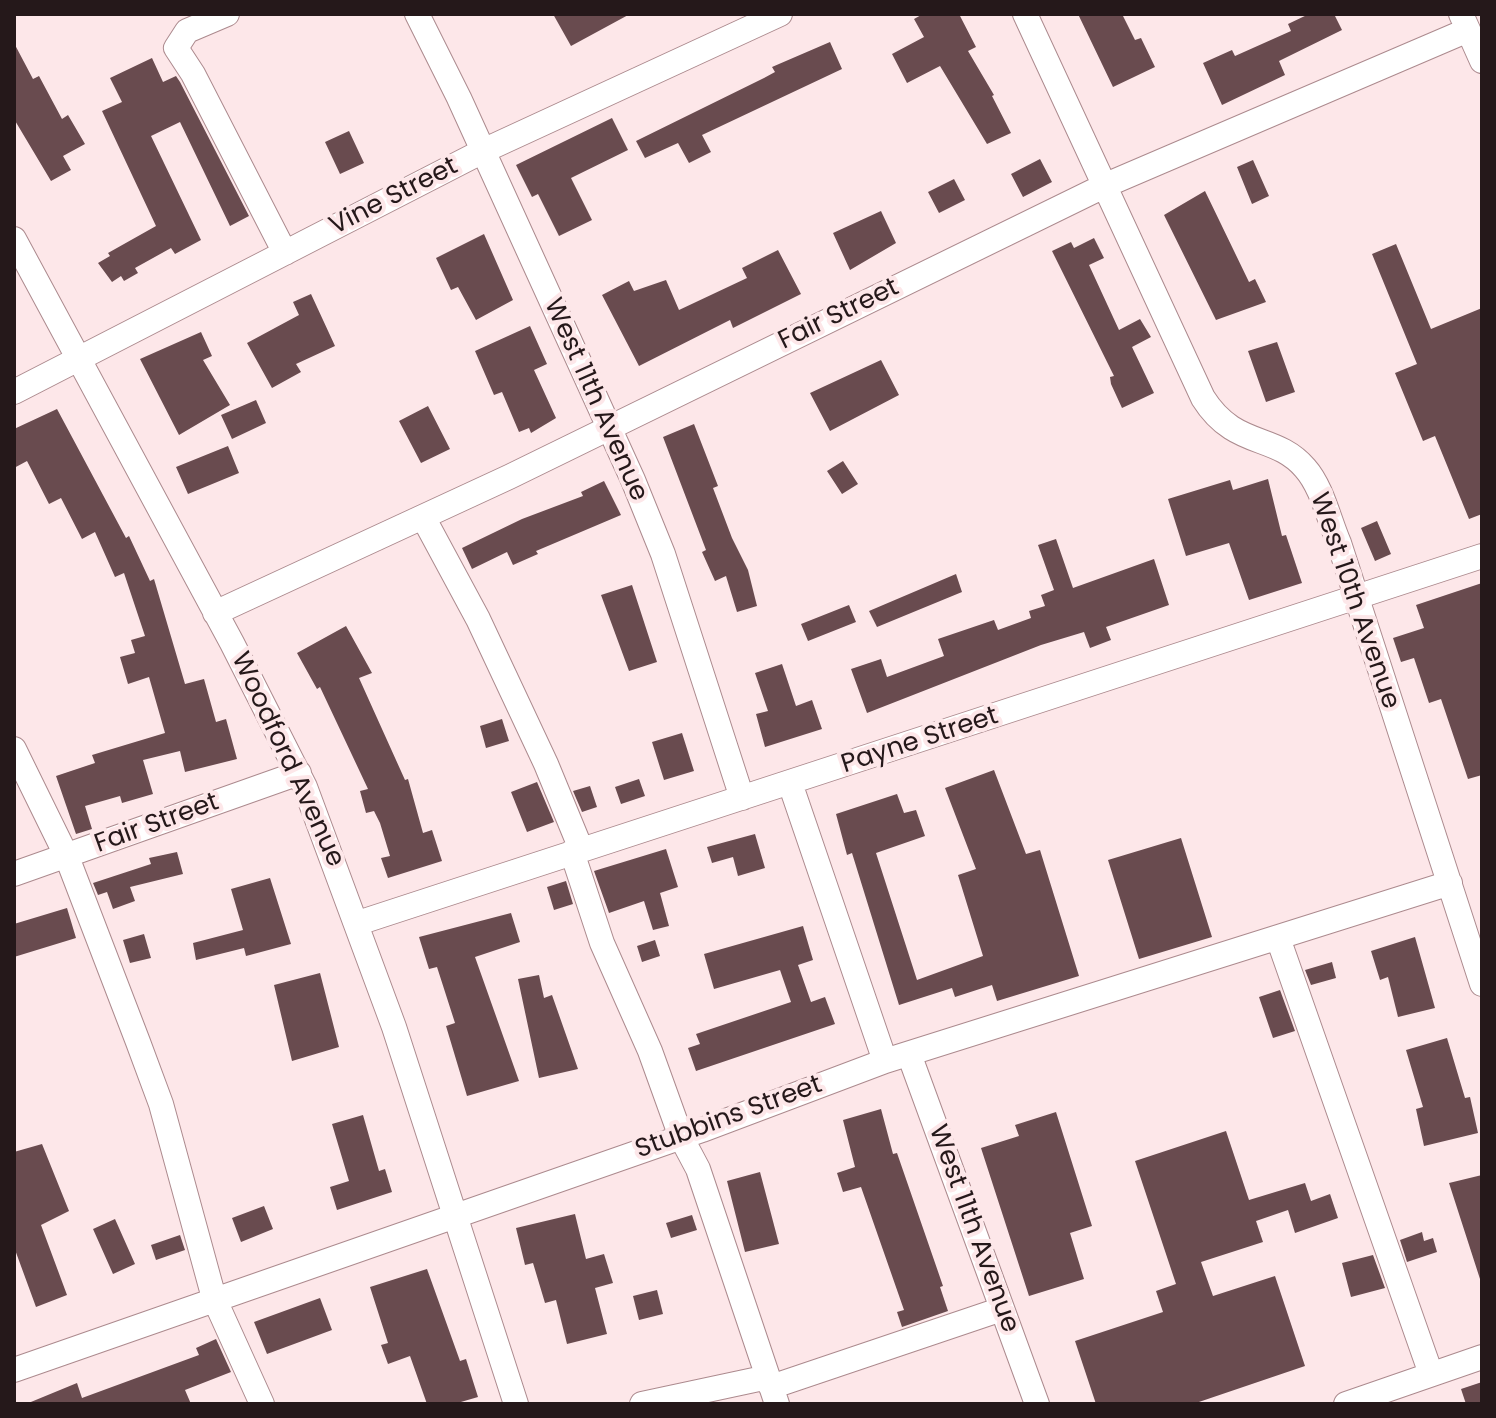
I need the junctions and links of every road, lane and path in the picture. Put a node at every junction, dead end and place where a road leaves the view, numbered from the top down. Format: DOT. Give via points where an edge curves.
graph roads {
  1 [pos="227,14"];
  2 [pos="417,14"];
  3 [pos="780,14"];
  4 [pos="1025,14"];
  5 [pos="1464,22"];
  6 [pos="1482,61"];
  7 [pos="483,151"];
  8 [pos="1106,185"];
  9 [pos="14,239"];
  10 [pos="285,253"];
  11 [pos="77,359"];
  12 [pos="14,392"];
  13 [pos="610,428"];
  14 [pos="423,517"];
  15 [pos="1482,556"];
  16 [pos="1355,598"];
  17 [pos="215,613"];
  18 [pos="14,749"];
  19 [pos="299,773"];
  20 [pos="790,783"];
  21 [pos="742,798"];
  22 [pos="576,851"];
  23 [pos="67,857"];
  24 [pos="14,874"];
  25 [pos="1450,883"];
  26 [pos="358,923"];
  27 [pos="1278,938"];
  28 [pos="1482,984"];
  29 [pos="897,1058"];
  30 [pos="681,1137"];
  31 [pos="455,1213"];
  32 [pos="214,1298"];
  33 [pos="1002,1309"];
  34 [pos="1482,1357"];
  35 [pos="14,1370"];
  36 [pos="1431,1374"];
  37 [pos="772,1389"];
  38 [pos="262,1404"];
  39 [pos="516,1404"];
  40 [pos="642,1404"];
  41 [pos="1037,1404"];
  42 [pos="1346,1404"];
  1 -- 10 [label="street" via="187,31 176,48"];
  2 -- 7 [label="street, West 11th Avenue"];
  3 -- 7 [label="street, Vine Street"];
  4 -- 8 [label="street, West 10th Avenue"];
  5 -- 6 [label="street"];
  5 -- 8 [label="street, Fair Street"];
  7 -- 10 [label="street, Vine Street"];
  7 -- 13 [label="street, West 11th Avenue"];
  8 -- 13 [label="street, Fair Street"];
  8 -- 16 [label="street, West 10th Avenue" via="1203,398 1227,427 1285,452 1305,468 1339,543"];
  9 -- 11 [label="street, Woodford Avenue"];
  10 -- 11 [label="street, Vine Street"];
  11 -- 12 [label="street, Vine Street"];
  11 -- 17 [label="street, Woodford Avenue"];
  13 -- 14 [label="street, Fair Street"];
  13 -- 21 [label="street, West 11th Avenue" via="663,554"];
  14 -- 17 [label="street, Fair Street"];
  14 -- 22 [label="street" via="546,764"];
  15 -- 16 [label="street, Payne Street"];
  16 -- 20 [label="street, Payne Street"];
  16 -- 25 [label="street, West 10th Avenue"];
  17 -- 19 [label="street, Woodford Avenue"];
  18 -- 23 [label="street"];
  19 -- 23 [label="street, Fair Street"];
  19 -- 26 [label="street, Woodford Avenue"];
  20 -- 21 [label="street, Payne Street"];
  20 -- 29 [label="street, West 11th Avenue"];
  21 -- 22 [label="street, Payne Street"];
  22 -- 26 [label="street, Payne Street"];
  22 -- 30 [label="street" via="602,943"];
  23 -- 24 [label="street, Fair Street"];
  23 -- 32 [label="street" via="161,1104"];
  25 -- 27 [label="street, Stubbins Street"];
  25 -- 28 [label="street, West 10th Avenue"];
  26 -- 31 [label="street, Woodford Avenue"];
  27 -- 29 [label="street, Stubbins Street"];
  27 -- 36 [label="street"];
  29 -- 30 [label="street, Stubbins Street"];
  29 -- 33 [label="street, West 11th Avenue"];
  30 -- 31 [label="street, Stubbins Street"];
  30 -- 37 [label="street" via="698,1169"];
  31 -- 32 [label="street, Stubbins Street"];
  31 -- 39 [label="street, Woodford Avenue"];
  32 -- 35 [label="street, Stubbins Street"];
  32 -- 38 [label="street"];
  33 -- 37 [label="street"];
  33 -- 41 [label="street, West 11th Avenue"];
  34 -- 36 [label="street"];
  36 -- 42 [label="street"];
  37 -- 40 [label="street"];
}
